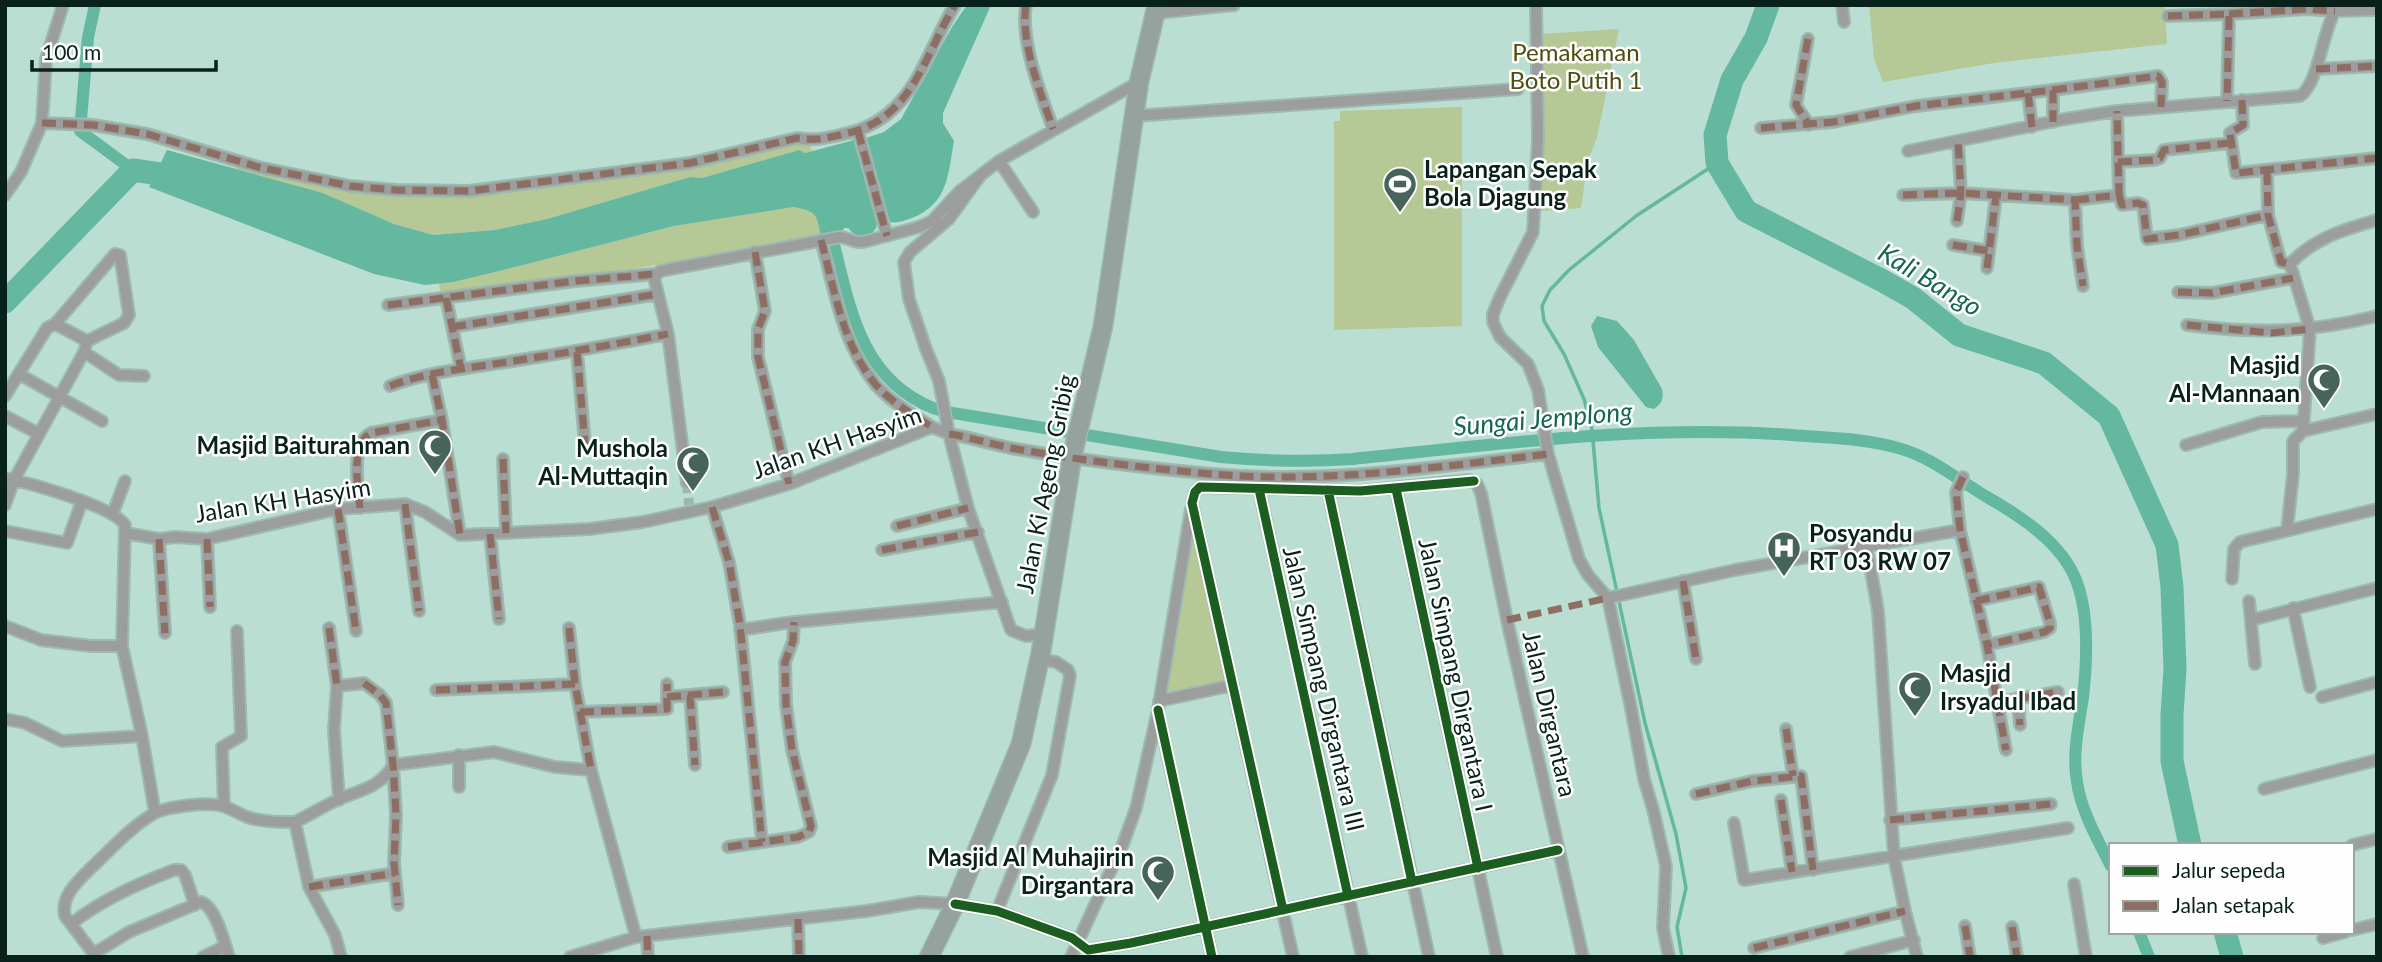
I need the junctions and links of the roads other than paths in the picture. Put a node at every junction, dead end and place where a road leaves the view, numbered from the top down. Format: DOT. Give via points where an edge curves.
graph roads {
  1 [pos="64,5"];
  2 [pos="955,5"];
  3 [pos="1026,5"];
  4 [pos="1234,5"];
  5 [pos="1536,5"];
  6 [pos="1842,5"];
  7 [pos="2254,8"];
  8 [pos="2329,8"];
  9 [pos="1156,9"];
  10 [pos="2197,10"];
  11 [pos="2377,10"];
  12 [pos="2229,14"];
  13 [pos="2168,16"];
  14 [pos="1844,22"];
  15 [pos="1808,39"];
  16 [pos="2377,66"];
  17 [pos="2316,69"];
  18 [pos="1139,82"];
  19 [pos="1517,89"];
  20 [pos="2053,90"];
  21 [pos="2028,93"];
  22 [pos="2242,100"];
  23 [pos="2227,101"];
  24 [pos="2161,107"];
  25 [pos="2117,111"];
  26 [pos="1133,116"];
  27 [pos="42,122"];
  28 [pos="2053,122"];
  29 [pos="1809,125"];
  30 [pos="2032,127"];
  31 [pos="1761,128"];
  32 [pos="1053,129"];
  33 [pos="859,134"];
  34 [pos="1958,141"];
  35 [pos="2230,142"];
  36 [pos="1908,151"];
  37 [pos="2377,158"];
  38 [pos="999,161"];
  39 [pos="2118,162"];
  40 [pos="2267,171"];
  41 [pos="980,176"];
  42 [pos="1961,193"];
  43 [pos="5,195"];
  44 [pos="1903,195"];
  45 [pos="2119,195"];
  46 [pos="1996,196"];
  47 [pos="2075,200"];
  48 [pos="1032,212"];
  49 [pos="2268,215"];
  50 [pos="2377,220"];
  51 [pos="1957,221"];
  52 [pos="887,236"];
  53 [pos="822,240"];
  54 [pos="1953,246"];
  55 [pos="1989,251"];
  56 [pos="755,252"];
  57 [pos="2290,264"];
  58 [pos="1987,268"];
  59 [pos="656,274"];
  60 [pos="2293,278"];
  61 [pos="2083,286"];
  62 [pos="2178,292"];
  63 [pos="658,294"];
  64 [pos="446,298"];
  65 [pos="388,305"];
  66 [pos="2377,316"];
  67 [pos="55,324"];
  68 [pos="2186,326"];
  69 [pos="452,327"];
  70 [pos="2310,329"];
  71 [pos="668,334"];
  72 [pos="85,347"];
  73 [pos="577,352"];
  74 [pos="461,369"];
  75 [pos="19,374"];
  76 [pos="432,375"];
  77 [pos="144,376"];
  78 [pos="390,386"];
  79 [pos="5,396"];
  80 [pos="58,397"];
  81 [pos="2377,414"];
  82 [pos="5,416"];
  83 [pos="442,420"];
  84 [pos="102,421"];
  85 [pos="2303,426"];
  86 [pos="932,427"];
  87 [pos="948,430"];
  88 [pos="39,434"];
  89 [pos="585,444"];
  90 [pos="2186,445"];
  91 [pos="1547,452"];
  92 [pos="1073,456"];
  93 [pos="503,459"];
  94 [pos="1963,477"];
  95 [pos="10,479"];
  96 [pos="125,481"];
  97 [pos="687,482"];
  98 [pos="789,484"];
  99 [pos="1259,489"];
  100 [pos="1396,489"];
  101 [pos="1328,490"];
  102 [pos="82,501"];
  103 [pos="1192,503"];
  104 [pos="405,504"];
  105 [pos="5,505"];
  106 [pos="712,507"];
  107 [pos="360,508"];
  108 [pos="968,508"];
  109 [pos="338,509"];
  110 [pos="2377,509"];
  111 [pos="113,513"];
  112 [pos="897,526"];
  113 [pos="1960,530"];
  114 [pos="2287,530"];
  115 [pos="5,531"];
  116 [pos="126,533"];
  117 [pos="506,533"];
  118 [pos="978,533"];
  119 [pos="490,534"];
  120 [pos="460,535"];
  121 [pos="159,539"];
  122 [pos="207,539"];
  123 [pos="1867,548"];
  124 [pos="882,550"];
  125 [pos="2232,579"];
  126 [pos="1683,581"];
  127 [pos="2377,588"];
  128 [pos="1611,597"];
  129 [pos="1976,601"];
  130 [pos="2249,601"];
  131 [pos="1002,602"];
  132 [pos="210,607"];
  133 [pos="2293,608"];
  134 [pos="419,611"];
  135 [pos="499,619"];
  136 [pos="2250,620"];
  137 [pos="794,622"];
  138 [pos="329,628"];
  139 [pos="569,628"];
  140 [pos="6,630"];
  141 [pos="740,630"];
  142 [pos="237,631"];
  143 [pos="356,631"];
  144 [pos="165,633"];
  145 [pos="1043,634"];
  146 [pos="1987,645"];
  147 [pos="122,646"];
  148 [pos="1039,659"];
  149 [pos="1696,659"];
  150 [pos="2255,664"];
  151 [pos="2377,682"];
  152 [pos="575,684"];
  153 [pos="667,684"];
  154 [pos="1233,684"];
  155 [pos="337,686"];
  156 [pos="2310,687"];
  157 [pos="436,690"];
  158 [pos="723,692"];
  159 [pos="2058,692"];
  160 [pos="690,695"];
  161 [pos="2322,696"];
  162 [pos="667,697"];
  163 [pos="2018,698"];
  164 [pos="1997,702"];
  165 [pos="1158,705"];
  166 [pos="667,709"];
  167 [pos="580,712"];
  168 [pos="5,719"];
  169 [pos="668,722"];
  170 [pos="2020,725"];
  171 [pos="1786,729"];
  172 [pos="142,736"];
  173 [pos="2006,750"];
  174 [pos="459,755"];
  175 [pos="2377,760"];
  176 [pos="393,765"];
  177 [pos="695,765"];
  178 [pos="591,770"];
  179 [pos="1793,776"];
  180 [pos="460,788"];
  181 [pos="2264,789"];
  182 [pos="1696,793"];
  183 [pos="339,800"];
  184 [pos="1781,800"];
  185 [pos="2051,804"];
  186 [pos="224,806"];
  187 [pos="155,813"];
  188 [pos="1890,820"];
  189 [pos="295,822"];
  190 [pos="1734,823"];
  191 [pos="2068,828"];
  192 [pos="2377,839"];
  193 [pos="762,842"];
  194 [pos="2354,845"];
  195 [pos="727,847"];
  196 [pos="1558,850"];
  197 [pos="1894,857"];
  198 [pos="1478,868"];
  199 [pos="1813,870"];
  200 [pos="1792,872"];
  201 [pos="395,873"];
  202 [pos="1412,882"];
  203 [pos="2074,884"];
  204 [pos="309,887"];
  205 [pos="1348,896"];
  206 [pos="955,904"];
  207 [pos="195,905"];
  208 [pos="398,905"];
  209 [pos="1283,910"];
  210 [pos="997,911"];
  211 [pos="1905,911"];
  212 [pos="798,919"];
  213 [pos="72,923"];
  214 [pos="2377,923"];
  215 [pos="1207,926"];
  216 [pos="1965,926"];
  217 [pos="2012,927"];
  218 [pos="2354,929"];
  219 [pos="2338,934"];
  220 [pos="641,937"];
  221 [pos="2323,938"];
  222 [pos="1914,940"];
  223 [pos="1131,943"];
  224 [pos="1078,944"];
  225 [pos="1754,948"];
  226 [pos="227,951"];
  227 [pos="94,955"];
  228 [pos="203,957"];
  229 [pos="341,957"];
  230 [pos="570,957"];
  231 [pos="648,957"];
  232 [pos="799,957"];
  233 [pos="929,957"];
  234 [pos="1071,957"];
  235 [pos="1135,957"];
  236 [pos="1212,957"];
  237 [pos="1293,957"];
  238 [pos="1362,957"];
  239 [pos="1429,957"];
  240 [pos="1497,957"];
  241 [pos="1583,957"];
  242 [pos="1669,957"];
  243 [pos="1850,957"];
  244 [pos="1917,957"];
  245 [pos="1970,957"];
  246 [pos="2017,957"];
  247 [pos="2086,957"];
  1 -- 27 [label="street" via="46,59"];
  2 -- 33 [label="street" via="905,98"];
  3 -- 32 [label="street" via="1024,28"];
  4 -- 9 [label="street"];
  5 -- 91 [label="street" via="1538,139 1533,232 1500,297 1493,322 1500,337 1528,364 1539,396"];
  6 -- 14 [label="street"];
  7 -- 8 [label="street"];
  7 -- 12 [label="street"];
  8 -- 11 [label="street"];
  8 -- 17 [label="street"];
  9 -- 18 [label="main road, Jalan Ki Ageng Gribig"];
  10 -- 12 [label="street"];
  10 -- 13 [label="street"];
  12 -- 23 [label="street"];
  15 -- 29 [label="street" via="1796,105"];
  16 -- 17 [label="street"];
  17 -- 22 [label="street" via="2300,96"];
  18 -- 26 [label="main road, Jalan Ki Ageng Gribig"];
  18 -- 32 [label="street"];
  19 -- 26 [label="street"];
  20 -- 21 [label="street"];
  20 -- 24 [label="street" via="2158,76"];
  20 -- 28 [label="street"];
  21 -- 29 [label="street"];
  21 -- 30 [label="street"];
  22 -- 23 [label="street"];
  22 -- 35 [label="street" via="2243,125 2230,133"];
  23 -- 24 [label="street"];
  24 -- 25 [label="street"];
  25 -- 28 [label="street"];
  25 -- 39 [label="street"];
  26 -- 92 [label="main road, Jalan Ki Ageng Gribig" via="1103,326"];
  27 -- 33 [label="street" via="147,134 258,167 350,186 469,191 690,163 797,138 813,141"];
  27 -- 43 [label="street" via="21,172"];
  28 -- 30 [label="street"];
  29 -- 31 [label="street"];
  30 -- 34 [label="street"];
  32 -- 38 [label="street"];
  33 -- 52 [label="street"];
  34 -- 36 [label="street"];
  34 -- 42 [label="street"];
  35 -- 39 [label="street" via="2164,150 2154,160"];
  35 -- 40 [label="street" via="2236,173"];
  37 -- 40 [label="street"];
  38 -- 41 [label="street"];
  38 -- 48 [label="street"];
  39 -- 45 [label="street"];
  40 -- 49 [label="street"];
  41 -- 52 [label="street" via="932,221"];
  41 -- 87 [label="street, Jalan KH Hasyim" via="949,219 904,262 909,299 944,399"];
  42 -- 44 [label="street"];
  42 -- 46 [label="street"];
  42 -- 51 [label="street"];
  45 -- 47 [label="street"];
  45 -- 49 [label="street" via="2122,205 2143,205 2147,239"];
  46 -- 47 [label="street"];
  46 -- 55 [label="street"];
  47 -- 61 [label="street"];
  49 -- 57 [label="street" via="2281,262"];
  50 -- 57 [label="street" via="2328,235"];
  52 -- 53 [label="street" via="856,243 840,237"];
  53 -- 56 [label="street"];
  53 -- 86 [label="street" via="850,347 877,387"];
  54 -- 55 [label="street"];
  55 -- 58 [label="street"];
  56 -- 59 [label="street"];
  56 -- 98 [label="street" via="765,311 758,329 758,357"];
  57 -- 60 [label="street"];
  59 -- 63 [label="street"];
  59 -- 64 [label="street"];
  60 -- 62 [label="street" via="2212,293"];
  60 -- 70 [label="street"];
  63 -- 69 [label="street"];
  63 -- 71 [label="street"];
  64 -- 65 [label="street"];
  64 -- 69 [label="street"];
  66 -- 70 [label="street"];
  67 -- 72 [label="street"];
  67 -- 72 [label="street" via="118,254 129,315 124,323"];
  67 -- 75 [label="street" via="44,332"];
  68 -- 70 [label="street" via="2271,333"];
  69 -- 74 [label="street"];
  70 -- 85 [label="street"];
  71 -- 73 [label="street"];
  71 -- 97 [label="street"];
  72 -- 77 [label="street" via="119,375"];
  72 -- 80 [label="street"];
  73 -- 74 [label="street"];
  73 -- 89 [label="street"];
  74 -- 76 [label="street"];
  75 -- 79 [label="street"];
  75 -- 80 [label="street"];
  76 -- 78 [label="street"];
  76 -- 83 [label="street"];
  80 -- 84 [label="street"];
  80 -- 88 [label="street"];
  81 -- 85 [label="street"];
  82 -- 88 [label="street"];
  83 -- 107 [label="street" via="364,438 356,468"];
  83 -- 120 [label="street"];
  85 -- 90 [label="street" via="2262,422"];
  85 -- 114 [label="street" via="2293,440"];
  86 -- 87 [label="street, Jalan KH Hasyim"];
  86 -- 98 [label="street, Jalan KH Hasyim"];
  87 -- 92 [label="street" via="1010,448"];
  87 -- 108 [label="street, Jalan KH Hasyim"];
  88 -- 95 [label="street"];
  91 -- 92 [label="street" via="1443,467 1308,477 1213,474"];
  91 -- 128 [label="street" via="1579,559"];
  92 -- 145 [label="main road, Jalan Ki Ageng Gribig"];
  93 -- 117 [label="street"];
  94 -- 113 [label="street" via="1957,489"];
  95 -- 102 [label="street"];
  95 -- 105 [label="street"];
  96 -- 111 [label="street"];
  98 -- 106 [label="street, Jalan KH Hasyim"];
  99 -- 101 [label="street"];
  99 -- 103 [label="street" via="1200,487"];
  99 -- 205 [label="street, Jalan Simpang Dirgantara III"];
  100 -- 101 [label="street"];
  100 -- 196 [label="street, Jalan Dirgantara" via="1474,481 1481,493"];
  100 -- 198 [label="street, Jalan Simpang Dirgantara I"];
  101 -- 202 [label="street"];
  102 -- 111 [label="street"];
  102 -- 115 [label="street" via="67,543"];
  103 -- 154 [label="street"];
  103 -- 165 [label="street"];
  104 -- 107 [label="street, Jalan KH Hasyim"];
  104 -- 120 [label="street, Jalan KH Hasyim"];
  104 -- 134 [label="street"];
  106 -- 117 [label="street, Jalan KH Hasyim" via="589,529"];
  106 -- 141 [label="street" via="729,562"];
  107 -- 109 [label="street, Jalan KH Hasyim"];
  108 -- 112 [label="street"];
  108 -- 118 [label="street, Jalan KH Hasyim"];
  109 -- 122 [label="street, Jalan KH Hasyim"];
  109 -- 143 [label="street"];
  110 -- 114 [label="street"];
  111 -- 116 [label="street" via="124,522"];
  113 -- 123 [label="street"];
  113 -- 129 [label="street"];
  114 -- 125 [label="street" via="2236,545"];
  116 -- 121 [label="street, Jalan KH Hasyim"];
  116 -- 147 [label="street"];
  117 -- 119 [label="street, Jalan KH Hasyim"];
  118 -- 124 [label="street"];
  118 -- 131 [label="street, Jalan KH Hasyim"];
  119 -- 120 [label="street, Jalan KH Hasyim"];
  119 -- 135 [label="street"];
  121 -- 122 [label="street, Jalan KH Hasyim"];
  121 -- 144 [label="street"];
  122 -- 132 [label="street"];
  123 -- 126 [label="street"];
  123 -- 188 [label="street" via="1878,611"];
  126 -- 128 [label="street"];
  126 -- 149 [label="street"];
  127 -- 133 [label="street"];
  128 -- 242 [label="street" via="1644,779 1667,866 1663,928"];
  129 -- 146 [label="street"];
  129 -- 146 [label="street" via="2039,587 2050,624 2048,630"];
  130 -- 136 [label="street"];
  131 -- 137 [label="street"];
  131 -- 145 [label="street, Jalan KH Hasyim" via="1011,630 1026,636"];
  133 -- 136 [label="street"];
  133 -- 156 [label="street"];
  136 -- 150 [label="street"];
  137 -- 141 [label="street"];
  137 -- 193 [label="street" via="785,662 786,705 811,826 806,834"];
  138 -- 155 [label="street"];
  139 -- 152 [label="street"];
  140 -- 147 [label="street" via="41,640"];
  141 -- 193 [label="street"];
  142 -- 186 [label="street" via="241,736 222,747"];
  145 -- 148 [label="main road, Jalan Ki Ageng Gribig"];
  146 -- 164 [label="street"];
  147 -- 172 [label="street"];
  148 -- 206 [label="main road, Jalan Ki Ageng Gribig" via="1021,744"];
  148 -- 210 [label="street" via="1056,662 1070,676 1062,728 1052,775"];
  151 -- 161 [label="street"];
  152 -- 157 [label="street"];
  152 -- 167 [label="street"];
  153 -- 162 [label="street"];
  154 -- 165 [label="street"];
  154 -- 209 [label="street"];
  155 -- 176 [label="street" via="364,683 384,699"];
  155 -- 183 [label="street" via="334,730"];
  158 -- 160 [label="street"];
  159 -- 163 [label="street"];
  160 -- 162 [label="street"];
  160 -- 177 [label="street"];
  162 -- 166 [label="street"];
  163 -- 164 [label="street"];
  163 -- 170 [label="street"];
  164 -- 173 [label="street"];
  165 -- 215 [label="street"];
  165 -- 224 [label="street" via="1136,808"];
  166 -- 167 [label="street"];
  166 -- 169 [label="street"];
  167 -- 178 [label="street"];
  168 -- 172 [label="street" via="62,741"];
  171 -- 179 [label="street"];
  172 -- 187 [label="street"];
  174 -- 176 [label="street"];
  174 -- 178 [label="street" via="494,752 543,765"];
  174 -- 180 [label="street"];
  175 -- 181 [label="street"];
  176 -- 183 [label="street" via="381,782"];
  176 -- 201 [label="street"];
  178 -- 220 [label="street"];
  179 -- 182 [label="street"];
  179 -- 199 [label="street" via="1802,777"];
  183 -- 189 [label="street"];
  184 -- 200 [label="street"];
  185 -- 188 [label="street"];
  186 -- 187 [label="street" via="197,804"];
  186 -- 189 [label="street" via="248,817"];
  187 -- 213 [label="street" via="66,896 63,908"];
  188 -- 197 [label="street"];
  189 -- 204 [label="street"];
  190 -- 200 [label="street" via="1744,880"];
  191 -- 197 [label="street"];
  192 -- 194 [label="street"];
  193 -- 195 [label="street"];
  196 -- 198 [label="street"];
  196 -- 241 [label="street, Jalan Dirgantara"];
  197 -- 199 [label="street"];
  197 -- 211 [label="street"];
  198 -- 202 [label="street"];
  198 -- 240 [label="street, Jalan Simpang Dirgantara I"];
  199 -- 200 [label="street"];
  201 -- 204 [label="street"];
  201 -- 208 [label="street"];
  202 -- 205 [label="street"];
  202 -- 239 [label="street"];
  203 -- 247 [label="street"];
  204 -- 229 [label="street" via="335,935"];
  205 -- 209 [label="street"];
  205 -- 238 [label="street, Jalan Simpang Dirgantara III"];
  206 -- 210 [label="street"];
  206 -- 212 [label="street" via="919,902"];
  206 -- 233 [label="main road, Jalan Ki Ageng Gribig"];
  207 -- 213 [label="street" via="186,874 174,870 129,887"];
  207 -- 226 [label="street" via="201,902 210,907"];
  207 -- 227 [label="street" via="130,932"];
  209 -- 215 [label="street"];
  209 -- 237 [label="street"];
  210 -- 224 [label="street"];
  211 -- 222 [label="street"];
  211 -- 225 [label="street"];
  212 -- 220 [label="street"];
  212 -- 232 [label="street"];
  213 -- 227 [label="street"];
  214 -- 218 [label="street"];
  215 -- 223 [label="street"];
  215 -- 236 [label="street"];
  216 -- 245 [label="street"];
  217 -- 246 [label="street"];
  219 -- 221 [label="street"];
  220 -- 230 [label="street"];
  220 -- 231 [label="street"];
  222 -- 243 [label="street"];
  222 -- 244 [label="street"];
  223 -- 224 [label="street" via="1088,950"];
  223 -- 235 [label="street"];
  224 -- 234 [label="street"];
  226 -- 228 [label="street"];
}
